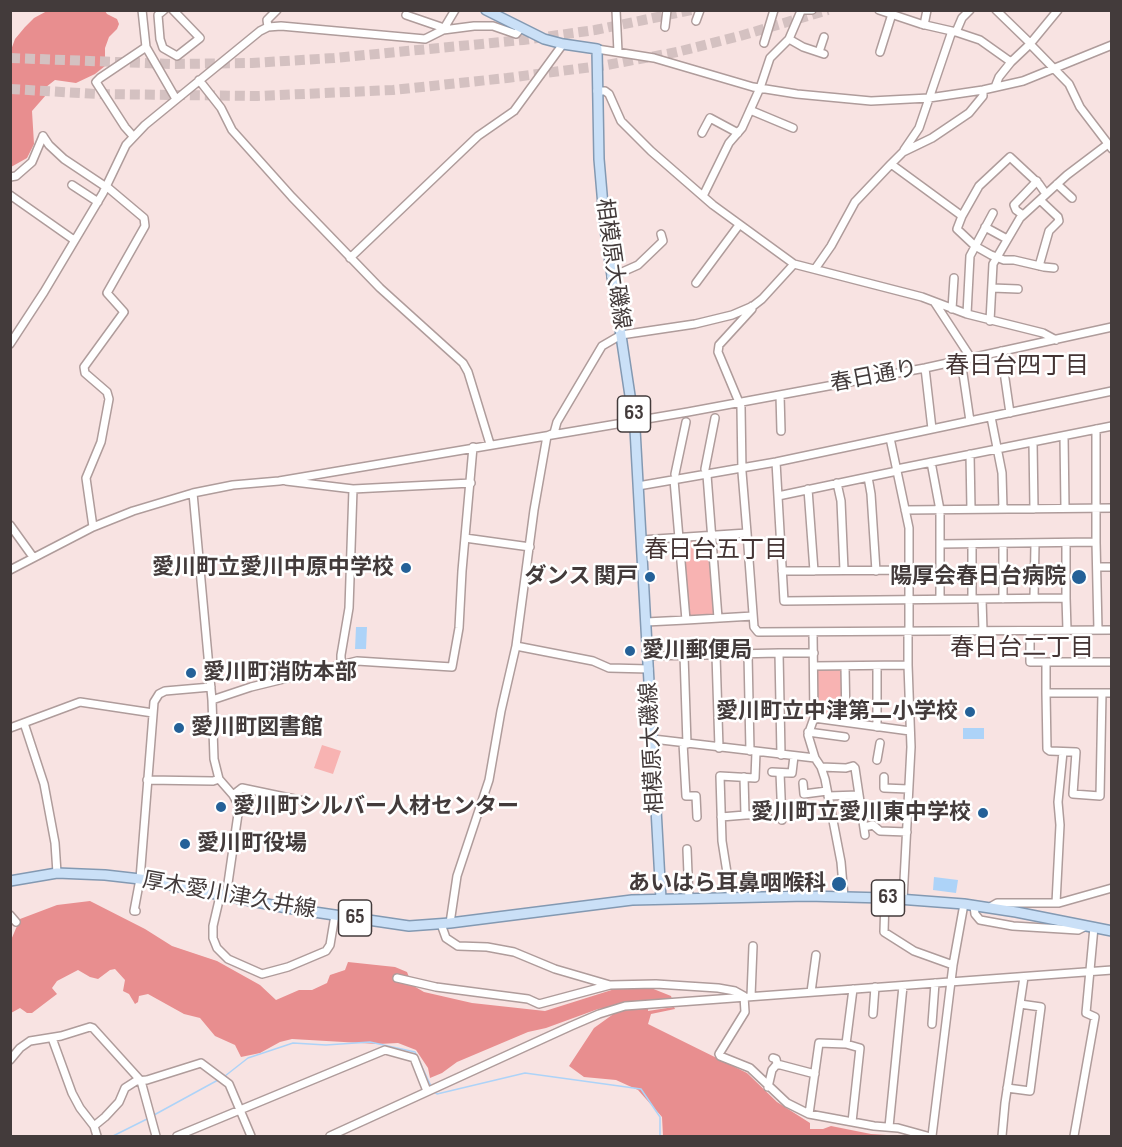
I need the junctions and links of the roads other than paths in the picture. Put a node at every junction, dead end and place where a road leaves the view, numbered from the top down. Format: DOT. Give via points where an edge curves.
graph roads {
  1 [pos="142,10"];
  2 [pos="164,10"];
  3 [pos="173,10"];
  4 [pos="455,10"];
  5 [pos="486,10"];
  6 [pos="616,10"];
  7 [pos="667,10"];
  8 [pos="700,10"];
  9 [pos="774,10"];
  10 [pos="812,10"];
  11 [pos="879,10"];
  12 [pos="927,10"];
  13 [pos="970,10"];
  14 [pos="996,10"];
  15 [pos="1058,10"];
  16 [pos="276,11"];
  17 [pos="800,11"];
  18 [pos="892,14"];
  19 [pos="406,15"];
  20 [pos="506,15"];
  21 [pos="656,17"];
  22 [pos="696,21"];
  23 [pos="924,25"];
  24 [pos="268,27"];
  25 [pos="521,28"];
  26 [pos="444,29"];
  27 [pos="954,31"];
  28 [pos="824,37"];
  29 [pos="789,39"];
  30 [pos="764,43"];
  31 [pos="563,44"];
  32 [pos="1031,44"];
  33 [pos="1112,45"];
  34 [pos="163,48"];
  35 [pos="597,49"];
  36 [pos="147,50"];
  37 [pos="618,51"];
  38 [pos="879,52"];
  39 [pos="1011,62"];
  40 [pos="1055,69"];
  41 [pos="199,80"];
  42 [pos="995,87"];
  43 [pos="760,88"];
  44 [pos="983,90"];
  45 [pos="597,91"];
  46 [pos="929,98"];
  47 [pos="176,99"];
  48 [pos="750,110"];
  49 [pos="793,128"];
  50 [pos="1112,132"];
  51 [pos="702,133"];
  52 [pos="738,133"];
  53 [pos="133,136"];
  54 [pos="1108,144"];
  55 [pos="903,152"];
  56 [pos="891,164"];
  57 [pos="10,177"];
  58 [pos="1037,181"];
  59 [pos="1057,184"];
  60 [pos="106,187"];
  61 [pos="74,188"];
  62 [pos="10,195"];
  63 [pos="703,196"];
  64 [pos="1043,197"];
  65 [pos="1071,198"];
  66 [pos="98,202"];
  67 [pos="993,213"];
  68 [pos="1023,215"];
  69 [pos="962,216"];
  70 [pos="739,225"];
  71 [pos="985,227"];
  72 [pos="661,234"];
  73 [pos="1007,239"];
  74 [pos="74,240"];
  75 [pos="975,246"];
  76 [pos="996,257"];
  77 [pos="350,258"];
  78 [pos="794,264"];
  79 [pos="1039,266"];
  80 [pos="1054,267"];
  81 [pos="815,269"];
  82 [pos="611,277"];
  83 [pos="954,278"];
  84 [pos="696,283"];
  85 [pos="992,288"];
  86 [pos="1018,289"];
  87 [pos="935,303"];
  88 [pos="752,306"];
  89 [pos="952,309"];
  90 [pos="967,314"];
  91 [pos="990,321"];
  92 [pos="1112,327"];
  93 [pos="621,335"];
  94 [pos="1056,340"];
  95 [pos="10,344"];
  96 [pos="1001,351"];
  97 [pos="971,358"];
  98 [pos="961,360"];
  99 [pos="925,368"];
  100 [pos="1112,391"];
  101 [pos="780,395"];
  102 [pos="740,403"];
  103 [pos="1010,413"];
  104 [pos="991,417"];
  105 [pos="715,418"];
  106 [pos="970,421"];
  107 [pos="634,422"];
  108 [pos="686,422"];
  109 [pos="1112,426"];
  110 [pos="932,429"];
  111 [pos="1096,429"];
  112 [pos="781,431"];
  113 [pos="547,435"];
  114 [pos="1064,436"];
  115 [pos="890,438"];
  116 [pos="1033,442"];
  117 [pos="489,444"];
  118 [pos="473,447"];
  119 [pos="998,448"];
  120 [pos="970,454"];
  121 [pos="776,462"];
  122 [pos="930,462"];
  123 [pos="743,468"];
  124 [pos="897,470"];
  125 [pos="706,472"];
  126 [pos="674,477"];
  127 [pos="868,477"];
  128 [pos="279,480"];
  129 [pos="471,483"];
  130 [pos="837,483"];
  131 [pos="638,486"];
  132 [pos="354,489"];
  133 [pos="808,489"];
  134 [pos="193,493"];
  135 [pos="778,495"];
  136 [pos="1065,508"];
  137 [pos="1096,508"];
  138 [pos="1112,508"];
  139 [pos="1003,509"];
  140 [pos="1034,509"];
  141 [pos="905,510"];
  142 [pos="940,510"];
  143 [pos="971,510"];
  144 [pos="10,525"];
  145 [pos="93,527"];
  146 [pos="747,533"];
  147 [pos="712,536"];
  148 [pos="465,538"];
  149 [pos="679,538"];
  150 [pos="641,540"];
  151 [pos="1096,542"];
  152 [pos="1066,543"];
  153 [pos="940,544"];
  154 [pos="972,544"];
  155 [pos="1003,544"];
  156 [pos="1035,544"];
  157 [pos="530,547"];
  158 [pos="33,557"];
  159 [pos="1097,567"];
  160 [pos="1112,567"];
  161 [pos="10,570"];
  162 [pos="844,570"];
  163 [pos="909,570"];
  164 [pos="782,571"];
  165 [pos="814,571"];
  166 [pos="876,571"];
  167 [pos="1034,598"];
  168 [pos="1066,598"];
  169 [pos="940,599"];
  170 [pos="972,599"];
  171 [pos="982,599"];
  172 [pos="1003,599"];
  173 [pos="909,600"];
  174 [pos="753,616"];
  175 [pos="718,618"];
  176 [pos="686,620"];
  177 [pos="646,622"];
  178 [pos="1067,630"];
  179 [pos="1098,630"];
  180 [pos="1112,630"];
  181 [pos="909,631"];
  182 [pos="983,631"];
  183 [pos="1030,631"];
  184 [pos="813,633"];
  185 [pos="516,646"];
  186 [pos="813,652"];
  187 [pos="779,653"];
  188 [pos="748,654"];
  189 [pos="716,655"];
  190 [pos="648,656"];
  191 [pos="684,656"];
  192 [pos="1046,662"];
  193 [pos="1112,662"];
  194 [pos="341,664"];
  195 [pos="908,665"];
  196 [pos="814,666"];
  197 [pos="845,666"];
  198 [pos="877,666"];
  199 [pos="649,669"];
  200 [pos="211,687"];
  201 [pos="1046,693"];
  202 [pos="1102,693"];
  203 [pos="1112,693"];
  204 [pos="212,700"];
  205 [pos="153,713"];
  206 [pos="814,718"];
  207 [pos="846,722"];
  208 [pos="24,723"];
  209 [pos="878,727"];
  210 [pos="10,728"];
  211 [pos="910,731"];
  212 [pos="808,732"];
  213 [pos="845,737"];
  214 [pos="653,739"];
  215 [pos="685,743"];
  216 [pos="880,743"];
  217 [pos="719,748"];
  218 [pos="753,752"];
  219 [pos="1063,752"];
  220 [pos="781,755"];
  221 [pos="794,756"];
  222 [pos="815,758"];
  223 [pos="877,759"];
  224 [pos="821,767"];
  225 [pos="744,777"];
  226 [pos="219,779"];
  227 [pos="882,779"];
  228 [pos="147,780"];
  229 [pos="802,783"];
  230 [pos="908,789"];
  231 [pos="804,794"];
  232 [pos="827,794"];
  233 [pos="233,795"];
  234 [pos="858,795"];
  235 [pos="304,801"];
  236 [pos="805,803"];
  237 [pos="767,814"];
  238 [pos="783,814"];
  239 [pos="745,815"];
  240 [pos="721,817"];
  241 [pos="697,818"];
  242 [pos="864,827"];
  243 [pos="907,832"];
  244 [pos="865,836"];
  245 [pos="687,849"];
  246 [pos="57,873"];
  247 [pos="140,879"];
  248 [pos="10,881"];
  249 [pos="1112,888"];
  250 [pos="223,896"];
  251 [pos="844,897"];
  252 [pos="731,898"];
  253 [pos="885,898"];
  254 [pos="662,899"];
  255 [pos="689,899"];
  256 [pos="903,900"];
  257 [pos="1056,903"];
  258 [pos="964,904"];
  259 [pos="974,906"];
  260 [pos="990,907"];
  261 [pos="136,911"];
  262 [pos="10,915"];
  263 [pos="335,915"];
  264 [pos="16,922"];
  265 [pos="446,924"];
  266 [pos="1090,926"];
  267 [pos="1112,931"];
  268 [pos="753,946"];
  269 [pos="814,958"];
  270 [pos="952,965"];
  271 [pos="1112,970"];
  272 [pos="1090,972"];
  273 [pos="1024,977"];
  274 [pos="397,978"];
  275 [pos="950,982"];
  276 [pos="935,983"];
  277 [pos="610,985"];
  278 [pos="903,986"];
  279 [pos="875,987"];
  280 [pos="853,989"];
  281 [pos="811,992"];
  282 [pos="747,996"];
  283 [pos="1020,1004"];
  284 [pos="873,1014"];
  285 [pos="930,1020"];
  286 [pos="52,1038"];
  287 [pos="846,1044"];
  288 [pos="10,1060"];
  289 [pos="815,1074"];
  290 [pos="141,1081"];
  291 [pos="768,1087"];
  292 [pos="1007,1088"];
  293 [pos="431,1090"];
  294 [pos="240,1111"];
  295 [pos="809,1114"];
  296 [pos="852,1122"];
  297 [pos="94,1125"];
  298 [pos="889,1127"];
  299 [pos="97,1137"];
  300 [pos="156,1137"];
  301 [pos="177,1137"];
  302 [pos="251,1137"];
  303 [pos="330,1137"];
  304 [pos="929,1137"];
  305 [pos="1002,1137"];
  306 [pos="1074,1137"];
  1 -- 36 [label="street"];
  2 -- 34 [label="street" via="158,15"];
  3 -- 34 [label="street" via="200,38 177,56"];
  4 -- 26 [label="street"];
  5 -- 20 [label="main road"];
  6 -- 37 [label="street"];
  7 -- 21 [label="street" via="665,23"];
  8 -- 22 [label="street"];
  9 -- 30 [label="street"];
  10 -- 17 [label="street"];
  11 -- 18 [label="street"];
  12 -- 23 [label="street"];
  13 -- 27 [label="street"];
  14 -- 32 [label="street"];
  15 -- 32 [label="street"];
  16 -- 24 [label="street" via="267,20"];
  17 -- 29 [label="street"];
  18 -- 23 [label="street"];
  18 -- 38 [label="street"];
  19 -- 26 [label="street"];
  20 -- 25 [label="main road"];
  23 -- 27 [label="street"];
  24 -- 26 [label="street" via="425,39"];
  24 -- 41 [label="street"];
  25 -- 26 [label="street" via="516,34 484,25"];
  25 -- 31 [label="main road"];
  27 -- 39 [label="street" via="985,43"];
  27 -- 46 [label="street"];
  28 -- 29 [label="street" via="822,53"];
  29 -- 43 [label="street" via="770,58"];
  31 -- 35 [label="main road"];
  31 -- 77 [label="street" via="514,111 478,136"];
  32 -- 39 [label="street"];
  32 -- 40 [label="street"];
  33 -- 40 [label="street"];
  34 -- 36 [label="street"];
  35 -- 37 [label="street"];
  35 -- 45 [label="main road, 相模原大磯線 / 63"];
  36 -- 47 [label="street"];
  36 -- 53 [label="street" via="96,82"];
  37 -- 43 [label="street"];
  39 -- 42 [label="street"];
  40 -- 42 [label="street"];
  40 -- 54 [label="street"];
  41 -- 47 [label="street"];
  41 -- 77 [label="street" via="232,130"];
  42 -- 44 [label="street"];
  43 -- 46 [label="street" via="871,101"];
  43 -- 48 [label="street"];
  44 -- 46 [label="street"];
  44 -- 55 [label="street" via="983,96 969,113"];
  45 -- 63 [label="street" via="609,94 624,125"];
  45 -- 82 [label="main road, 相模原大磯線 / 63" via="603,213"];
  46 -- 55 [label="street" via="919,128"];
  47 -- 53 [label="street"];
  48 -- 49 [label="street"];
  48 -- 52 [label="street"];
  50 -- 54 [label="street"];
  51 -- 52 [label="street" via="710,118"];
  52 -- 63 [label="street" via="729,143"];
  53 -- 60 [label="street"];
  54 -- 59 [label="street"];
  55 -- 56 [label="street"];
  56 -- 69 [label="street"];
  56 -- 81 [label="street" via="855,202"];
  57 -- 60 [label="street" via="32,162 43,136 49,145"];
  58 -- 64 [label="street"];
  58 -- 68 [label="street" via="1014,205"];
  58 -- 69 [label="street" via="1010,157 979,186"];
  59 -- 64 [label="street"];
  59 -- 65 [label="street"];
  60 -- 66 [label="street"];
  60 -- 145 [label="street" via="144,218 145,226 107,293 124,312 84,368 109,399 101,442 87,478"];
  61 -- 66 [label="street"];
  62 -- 74 [label="street"];
  63 -- 70 [label="street"];
  64 -- 68 [label="street"];
  64 -- 79 [label="street" via="1059,221 1049,231"];
  66 -- 74 [label="street"];
  67 -- 71 [label="street"];
  68 -- 73 [label="street"];
  69 -- 75 [label="street" via="957,229"];
  70 -- 78 [label="street"];
  70 -- 84 [label="street"];
  71 -- 73 [label="street"];
  71 -- 75 [label="street"];
  72 -- 82 [label="street" via="663,242 638,265"];
  73 -- 76 [label="street"];
  74 -- 95 [label="street"];
  75 -- 76 [label="street"];
  75 -- 90 [label="street" via="970,256"];
  76 -- 79 [label="street"];
  76 -- 85 [label="street"];
  77 -- 117 [label="street" via="463,363"];
  78 -- 81 [label="street"];
  78 -- 88 [label="street"];
  79 -- 80 [label="street"];
  81 -- 87 [label="street"];
  82 -- 93 [label="main road, 相模原大磯線 / 63"];
  83 -- 89 [label="street"];
  85 -- 86 [label="street"];
  85 -- 91 [label="street"];
  87 -- 89 [label="street"];
  87 -- 97 [label="street"];
  88 -- 93 [label="street" via="717,320"];
  88 -- 102 [label="street" via="719,345 718,352"];
  89 -- 90 [label="street"];
  90 -- 91 [label="street"];
  91 -- 94 [label="street" via="1043,333"];
  92 -- 94 [label="street, 春日通り"];
  93 -- 107 [label="main road, 相模原大磯線 / 63"];
  93 -- 113 [label="street" via="602,346 554,433"];
  94 -- 96 [label="street, 春日通り"];
  96 -- 97 [label="street, 春日通り"];
  96 -- 103 [label="street"];
  97 -- 98 [label="street, 春日通り"];
  98 -- 99 [label="street, 春日通り"];
  98 -- 106 [label="street"];
  99 -- 101 [label="street, 春日通り"];
  99 -- 110 [label="street"];
  100 -- 103 [label="street"];
  101 -- 102 [label="street, 春日通り"];
  101 -- 112 [label="street"];
  102 -- 107 [label="street, 春日通り"];
  102 -- 123 [label="street"];
  103 -- 104 [label="street"];
  104 -- 106 [label="street"];
  104 -- 119 [label="street"];
  105 -- 125 [label="street"];
  106 -- 110 [label="street"];
  107 -- 113 [label="street, 春日通り"];
  107 -- 131 [label="main road, 相模原大磯線 / 63"];
  108 -- 126 [label="street"];
  109 -- 111 [label="street"];
  110 -- 115 [label="street"];
  111 -- 114 [label="street"];
  111 -- 137 [label="street"];
  113 -- 117 [label="street, 春日通り"];
  113 -- 157 [label="street"];
  114 -- 116 [label="street"];
  114 -- 136 [label="street"];
  115 -- 121 [label="street"];
  115 -- 124 [label="street"];
  116 -- 119 [label="street"];
  116 -- 140 [label="street"];
  117 -- 118 [label="street, 春日通り"];
  118 -- 128 [label="street, 春日通り"];
  118 -- 129 [label="street"];
  119 -- 120 [label="street"];
  119 -- 139 [label="street"];
  120 -- 122 [label="street"];
  120 -- 143 [label="street"];
  121 -- 123 [label="street"];
  121 -- 135 [label="street"];
  122 -- 124 [label="street"];
  122 -- 142 [label="street"];
  123 -- 125 [label="street"];
  123 -- 146 [label="street"];
  124 -- 127 [label="street"];
  124 -- 141 [label="street"];
  125 -- 126 [label="street"];
  125 -- 147 [label="street"];
  126 -- 131 [label="street"];
  126 -- 149 [label="street"];
  127 -- 130 [label="street"];
  127 -- 166 [label="street"];
  128 -- 132 [label="street"];
  128 -- 134 [label="street"];
  129 -- 132 [label="street"];
  129 -- 148 [label="street"];
  130 -- 133 [label="street"];
  130 -- 162 [label="street"];
  131 -- 150 [label="main road, 相模原大磯線 / 63"];
  132 -- 194 [label="street" via="349,608"];
  133 -- 135 [label="street"];
  133 -- 165 [label="street"];
  134 -- 145 [label="street"];
  134 -- 200 [label="street"];
  135 -- 164 [label="street"];
  136 -- 137 [label="street"];
  136 -- 140 [label="street"];
  137 -- 138 [label="street"];
  137 -- 151 [label="street"];
  139 -- 140 [label="street"];
  139 -- 143 [label="street"];
  141 -- 142 [label="street"];
  141 -- 163 [label="street"];
  142 -- 143 [label="street"];
  142 -- 153 [label="street"];
  144 -- 158 [label="street"];
  145 -- 158 [label="street"];
  146 -- 147 [label="street"];
  146 -- 174 [label="street"];
  147 -- 149 [label="street"];
  147 -- 175 [label="street"];
  148 -- 157 [label="street"];
  148 -- 194 [label="street" via="459,628 452,667 397,662"];
  149 -- 150 [label="street"];
  149 -- 176 [label="street"];
  150 -- 177 [label="main road, 相模原大磯線 / 63"];
  151 -- 152 [label="street"];
  151 -- 159 [label="street"];
  152 -- 156 [label="street"];
  152 -- 168 [label="street"];
  153 -- 154 [label="street"];
  153 -- 169 [label="street"];
  154 -- 155 [label="street"];
  154 -- 170 [label="street"];
  155 -- 156 [label="street"];
  155 -- 172 [label="street"];
  156 -- 167 [label="street"];
  157 -- 185 [label="street"];
  158 -- 161 [label="street"];
  159 -- 160 [label="street"];
  159 -- 179 [label="street"];
  162 -- 165 [label="street"];
  162 -- 166 [label="street"];
  163 -- 166 [label="street"];
  163 -- 173 [label="street"];
  164 -- 165 [label="street"];
  164 -- 173 [label="street" via="784,601"];
  167 -- 168 [label="street"];
  167 -- 172 [label="street"];
  168 -- 178 [label="street"];
  169 -- 170 [label="street"];
  169 -- 173 [label="street"];
  170 -- 171 [label="street"];
  171 -- 172 [label="street"];
  171 -- 182 [label="street"];
  173 -- 181 [label="street"];
  174 -- 175 [label="street"];
  174 -- 184 [label="street" via="754,627 760,633"];
  175 -- 176 [label="street"];
  176 -- 177 [label="street"];
  177 -- 190 [label="main road, 相模原大磯線 / 63"];
  178 -- 179 [label="street"];
  178 -- 183 [label="street"];
  179 -- 180 [label="street"];
  181 -- 182 [label="street"];
  181 -- 184 [label="street"];
  181 -- 195 [label="street"];
  182 -- 183 [label="street"];
  183 -- 192 [label="street" via="1029,662"];
  184 -- 186 [label="street"];
  185 -- 199 [label="street" via="587,659 609,668"];
  185 -- 265 [label="street" via="489,780 457,876"];
  186 -- 187 [label="street"];
  186 -- 196 [label="street"];
  187 -- 188 [label="street"];
  187 -- 220 [label="street"];
  188 -- 189 [label="street"];
  188 -- 218 [label="street"];
  189 -- 191 [label="street"];
  189 -- 217 [label="street"];
  190 -- 191 [label="street"];
  190 -- 199 [label="main road, 相模原大磯線 / 63"];
  191 -- 215 [label="street"];
  192 -- 193 [label="street"];
  192 -- 201 [label="street"];
  194 -- 204 [label="street"];
  195 -- 198 [label="street"];
  195 -- 211 [label="street"];
  196 -- 197 [label="street"];
  196 -- 206 [label="street"];
  197 -- 198 [label="street"];
  197 -- 207 [label="street"];
  198 -- 209 [label="street"];
  199 -- 214 [label="main road, 相模原大磯線 / 63"];
  200 -- 204 [label="street"];
  200 -- 205 [label="street" via="162,693 154,700"];
  201 -- 202 [label="street"];
  201 -- 219 [label="street" via="1047,749"];
  202 -- 203 [label="street"];
  202 -- 219 [label="street" via="1100,796 1073,794 1076,752"];
  204 -- 226 [label="street" via="214,759"];
  205 -- 208 [label="street" via="80,702"];
  205 -- 228 [label="street"];
  206 -- 207 [label="street"];
  206 -- 212 [label="street"];
  207 -- 209 [label="street"];
  208 -- 210 [label="street"];
  208 -- 246 [label="street" via="44,784"];
  209 -- 211 [label="street"];
  211 -- 230 [label="street"];
  212 -- 213 [label="street"];
  212 -- 222 [label="street"];
  214 -- 215 [label="street"];
  214 -- 254 [label="main road, 相模原大磯線 / 63"];
  215 -- 217 [label="street"];
  215 -- 241 [label="street" via="686,796 699,796"];
  216 -- 223 [label="street"];
  217 -- 218 [label="street"];
  218 -- 220 [label="street"];
  218 -- 225 [label="street" via="755,778"];
  219 -- 257 [label="street"];
  220 -- 221 [label="street"];
  221 -- 222 [label="street"];
  221 -- 238 [label="street" via="792,774 776,773"];
  222 -- 224 [label="street"];
  224 -- 232 [label="street"];
  224 -- 234 [label="street" via="853,766"];
  225 -- 239 [label="street"];
  225 -- 240 [label="street" via="720,776"];
  226 -- 228 [label="street"];
  226 -- 233 [label="street"];
  227 -- 230 [label="street" via="884,788"];
  228 -- 247 [label="street"];
  229 -- 231 [label="street"];
  230 -- 243 [label="street"];
  231 -- 232 [label="street"];
  231 -- 236 [label="street"];
  232 -- 234 [label="street"];
  232 -- 251 [label="street"];
  233 -- 235 [label="street" via="242,788"];
  233 -- 250 [label="street" via="238,814"];
  234 -- 242 [label="street"];
  237 -- 239 [label="street"];
  239 -- 240 [label="street"];
  240 -- 252 [label="street"];
  242 -- 243 [label="street" via="873,825 880,831"];
  242 -- 244 [label="street"];
  243 -- 256 [label="street"];
  245 -- 255 [label="street"];
  246 -- 247 [label="main road, 厚木愛川津久井線 / 65"];
  246 -- 248 [label="main road, 厚木愛川津久井線 / 65"];
  247 -- 250 [label="main road, 厚木愛川津久井線 / 65"];
  247 -- 261 [label="street"];
  249 -- 257 [label="street"];
  250 -- 263 [label="main road, 厚木愛川津久井線 / 65"];
  250 -- 263 [label="street" via="213,926 217,948 228,959 262,974 326,951"];
  251 -- 252 [label="main road, 63"];
  251 -- 253 [label="main road, 63"];
  252 -- 255 [label="main road, 63"];
  253 -- 256 [label="main road, 63"];
  253 -- 270 [label="street" via="884,932 914,951"];
  254 -- 255 [label="main road, 63"];
  254 -- 265 [label="main road, 厚木愛川津久井線 / 65"];
  256 -- 258 [label="main road, 63"];
  257 -- 260 [label="street" via="997,903"];
  258 -- 259 [label="main road, 63"];
  258 -- 270 [label="street"];
  259 -- 260 [label="main road, 63"];
  259 -- 266 [label="street" via="980,920 1014,926 1078,930"];
  260 -- 266 [label="main road, 63"];
  262 -- 264 [label="street"];
  263 -- 265 [label="main road, 厚木愛川津久井線 / 65" via="409,926"];
  265 -- 277 [label="street" via="446,938 458,946 514,952"];
  266 -- 267 [label="main road, 63"];
  266 -- 272 [label="street"];
  268 -- 282 [label="street"];
  269 -- 281 [label="street"];
  270 -- 275 [label="street"];
  271 -- 272 [label="street"];
  272 -- 273 [label="street"];
  272 -- 306 [label="street" via="1086,1013 1095,1017"];
  273 -- 275 [label="street"];
  273 -- 283 [label="street"];
  274 -- 277 [label="street" via="539,1004"];
  275 -- 276 [label="street"];
  275 -- 304 [label="street"];
  276 -- 278 [label="street"];
  276 -- 285 [label="street"];
  277 -- 282 [label="street" via="718,988"];
  278 -- 279 [label="street"];
  278 -- 298 [label="street"];
  279 -- 280 [label="street"];
  279 -- 284 [label="street"];
  280 -- 281 [label="street"];
  280 -- 287 [label="street"];
  281 -- 282 [label="street"];
  282 -- 291 [label="street" via="745,1012 718,1054 750,1068"];
  282 -- 293 [label="street" via="625,1006"];
  283 -- 292 [label="street"];
  283 -- 292 [label="street" via="1041,1007 1030,1090"];
  286 -- 288 [label="street" via="30,1041"];
  286 -- 290 [label="street" via="93,1028"];
  286 -- 297 [label="street" via="72,1093"];
  287 -- 289 [label="street" via="820,1042"];
  287 -- 296 [label="street" via="860,1048"];
  289 -- 291 [label="street" via="775,1061"];
  289 -- 295 [label="street"];
  290 -- 294 [label="street" via="201,1064 229,1084"];
  290 -- 297 [label="street" via="125,1088 119,1102"];
  290 -- 300 [label="street"];
  291 -- 295 [label="street"];
  292 -- 305 [label="street"];
  293 -- 294 [label="street" via="412,1056 385,1050"];
  293 -- 303 [label="street"];
  294 -- 301 [label="street"];
  294 -- 302 [label="street"];
  295 -- 296 [label="street"];
  296 -- 298 [label="street"];
  297 -- 299 [label="street"];
  298 -- 304 [label="street"];
}
